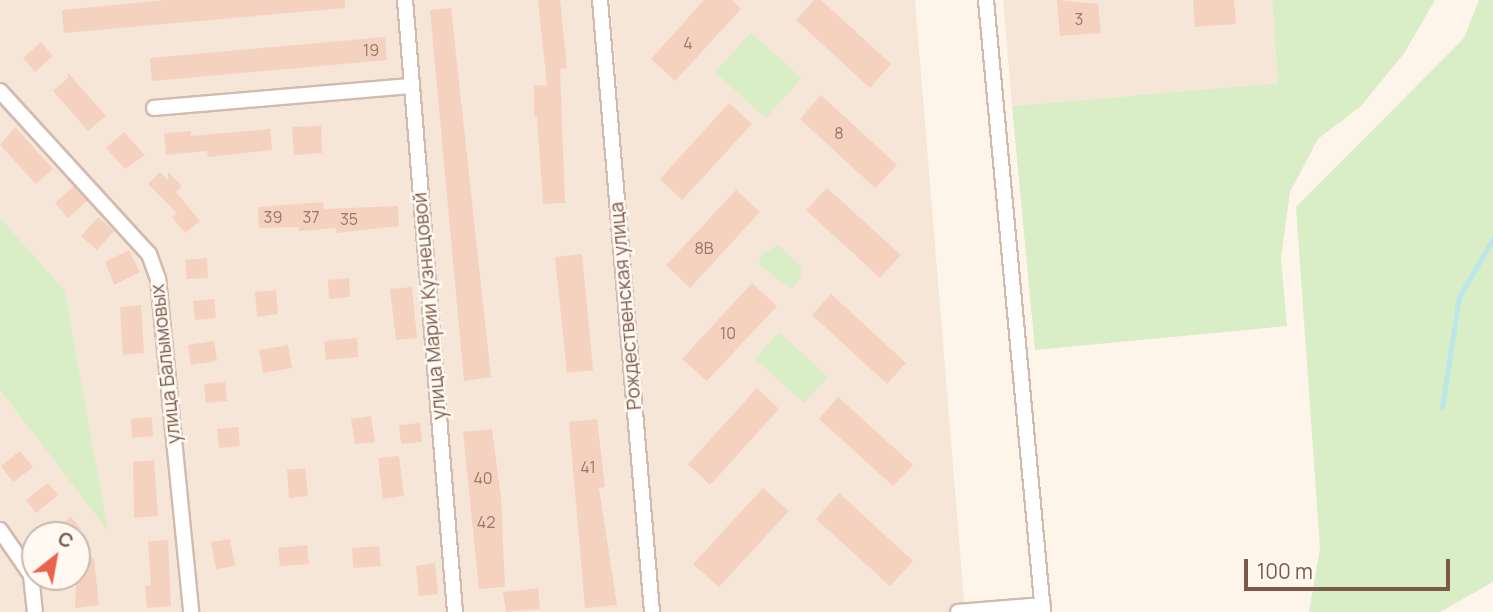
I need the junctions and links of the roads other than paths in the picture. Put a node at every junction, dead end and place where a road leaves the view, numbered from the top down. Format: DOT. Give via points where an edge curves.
graph roads {
  1 [pos="405,0"];
  2 [pos="600,0"];
  3 [pos="986,0"];
  4 [pos="412,86"];
  5 [pos="0,91"];
  6 [pos="154,108"];
  7 [pos="0,530"];
  8 [pos="1043,609"];
  9 [pos="34,612"];
  10 [pos="191,612"];
  11 [pos="455,612"];
  12 [pos="652,612"];
  13 [pos="958,612"];
  1 -- 4 [label="street, улица Марии Кузнецовой"];
  2 -- 12 [label="street, Рождественская улица"];
  3 -- 8 [label="street"];
  4 -- 6 [label="street"];
  4 -- 11 [label="street, улица Марии Кузнецовой"];
  5 -- 10 [label="street, улица Балымовых" via="149,254 158,279"];
  7 -- 9 [label="street" via="31,575"];
  8 -- 13 [label="street"];
}
